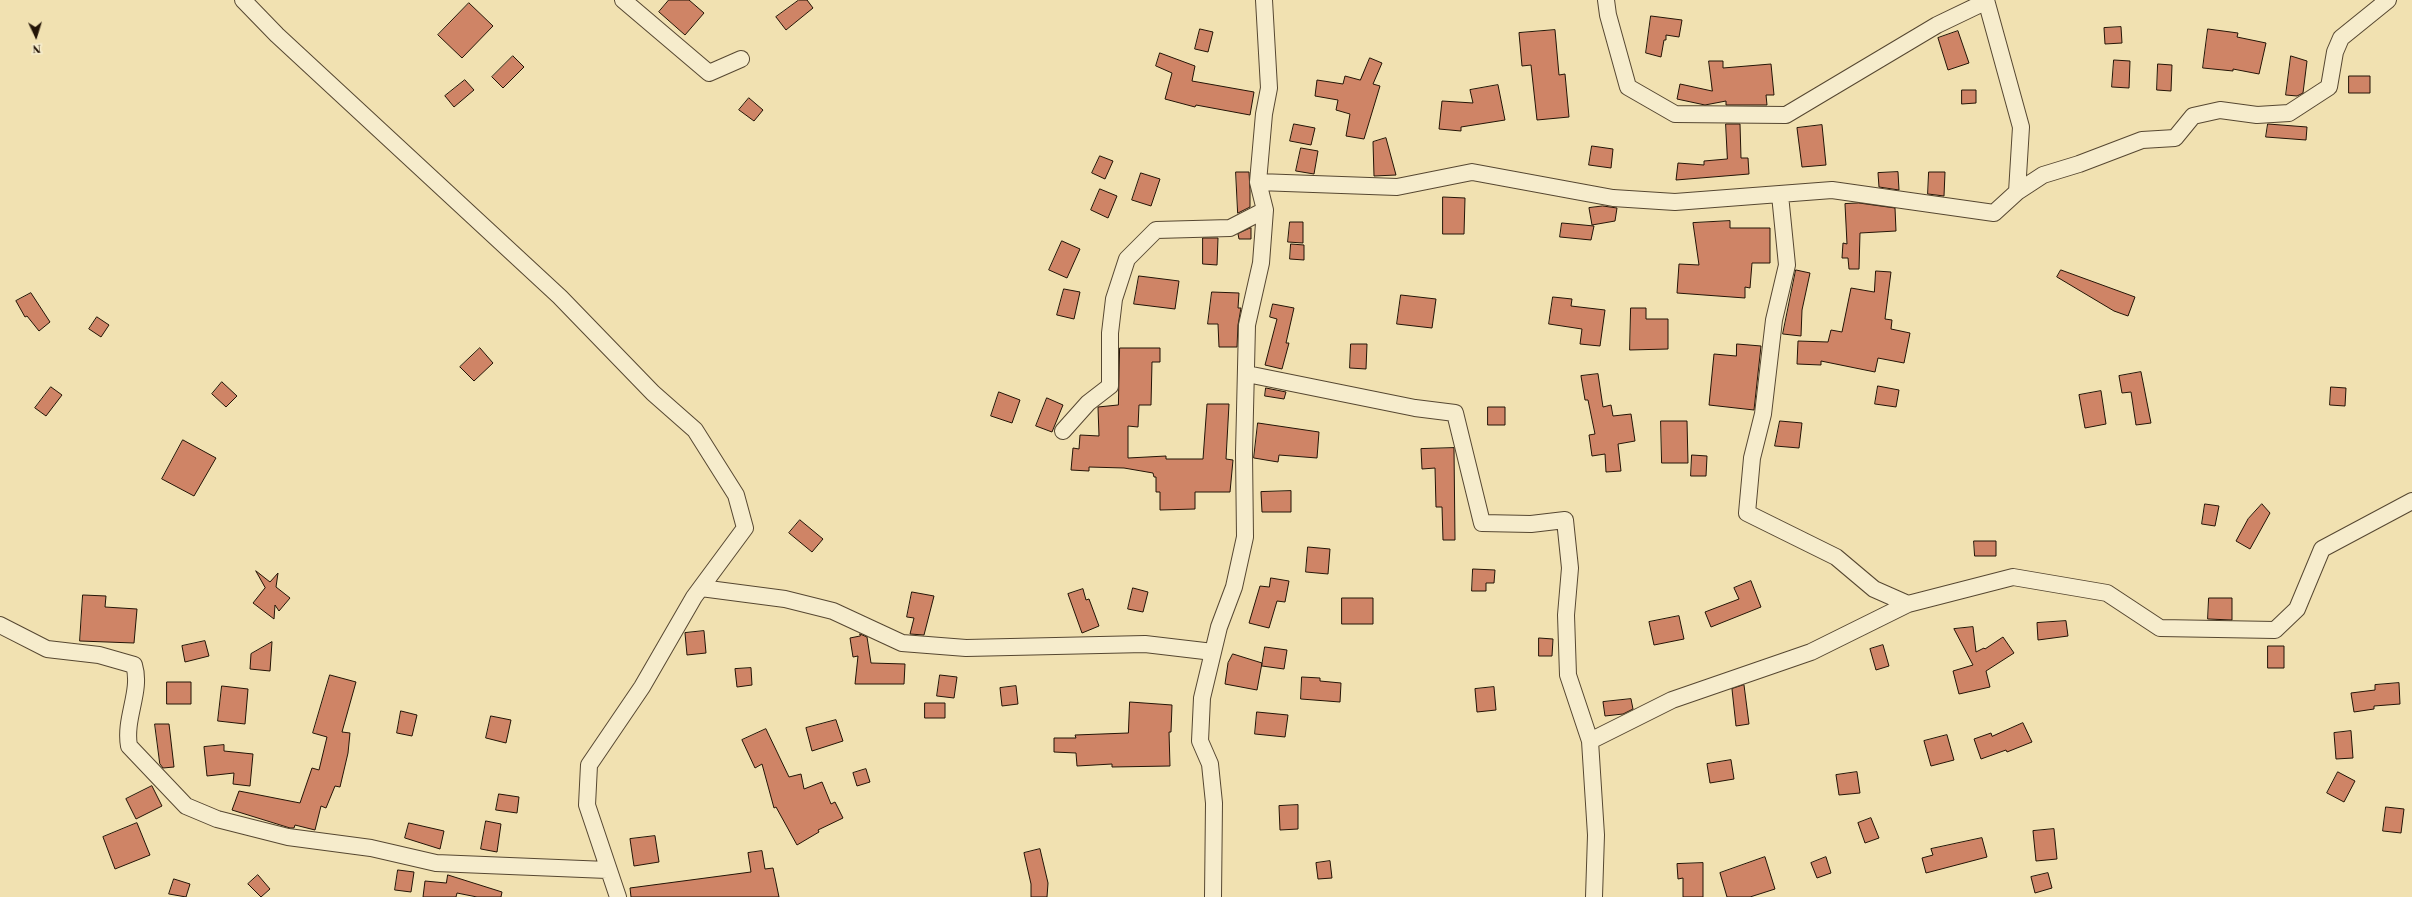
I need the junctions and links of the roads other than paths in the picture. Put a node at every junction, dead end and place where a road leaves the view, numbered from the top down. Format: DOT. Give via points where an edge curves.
graph roads {
  1 [pos="243,0"];
  2 [pos="623,0"];
  3 [pos="1264,0"];
  4 [pos="1606,0"];
  5 [pos="2388,0"];
  6 [pos="1986,1"];
  7 [pos="741,59"];
  8 [pos="1258,182"];
  9 [pos="2017,192"];
  10 [pos="1780,195"];
  11 [pos="1265,210"];
  12 [pos="1247,374"];
  13 [pos="1063,431"];
  14 [pos="2412,501"];
  15 [pos="701,588"];
  16 [pos="1908,604"];
  17 [pos="0,624"];
  18 [pos="1213,652"];
  19 [pos="1590,741"];
  20 [pos="607,870"];
  21 [pos="618,897"];
  22 [pos="1213,897"];
  23 [pos="1594,897"];
  1 -- 15 [label="street" via="277,35 560,297 653,394 695,430 736,495 745,528"];
  2 -- 7 [label="street" via="710,73"];
  3 -- 8 [label="street" via="1269,88"];
  4 -- 6 [label="street" via="1628,87 1676,114 1722,116 1786,115 1937,25"];
  5 -- 9 [label="street" via="2341,38 2335,52 2329,87 2289,113 2257,115 2220,110 2193,116 2175,138 2142,140 2043,175"];
  6 -- 9 [label="street" via="2021,127"];
  8 -- 10 [label="street" via="1396,187 1472,172 1613,198 1675,202"];
  8 -- 11 [label="street"];
  9 -- 10 [label="street" via="1994,213 1832,190"];
  10 -- 16 [label="street" via="1787,266 1774,320 1764,414 1752,458 1746,513 1836,557 1874,589"];
  11 -- 12 [label="street" via="1261,263 1248,325"];
  11 -- 13 [label="street" via="1230,228 1156,230 1127,259 1112,312 1110,386 1088,404"];
  12 -- 18 [label="street" via="1244,453 1245,537 1234,587 1219,626"];
  12 -- 19 [label="street" via="1407,407 1455,413 1482,523 1531,524 1565,520 1570,568 1566,615 1568,674"];
  14 -- 16 [label="street" via="2322,549 2298,609 2275,630 2160,628 2107,593 2013,577"];
  15 -- 18 [label="street" via="785,600 833,611 902,644 966,648 1145,644"];
  15 -- 20 [label="street" via="642,687 589,765 588,805"];
  16 -- 19 [label="street" via="1811,652 1672,700"];
  17 -- 20 [label="street" via="47,649 99,655 134,665 137,676 127,734 129,746 186,806 217,819 288,837 371,848 436,863"];
  18 -- 22 [label="street" via="1202,698 1200,741 1210,764 1212,779"];
  19 -- 23 [label="street" via="1596,835"];
  20 -- 21 [label="street"];
}
